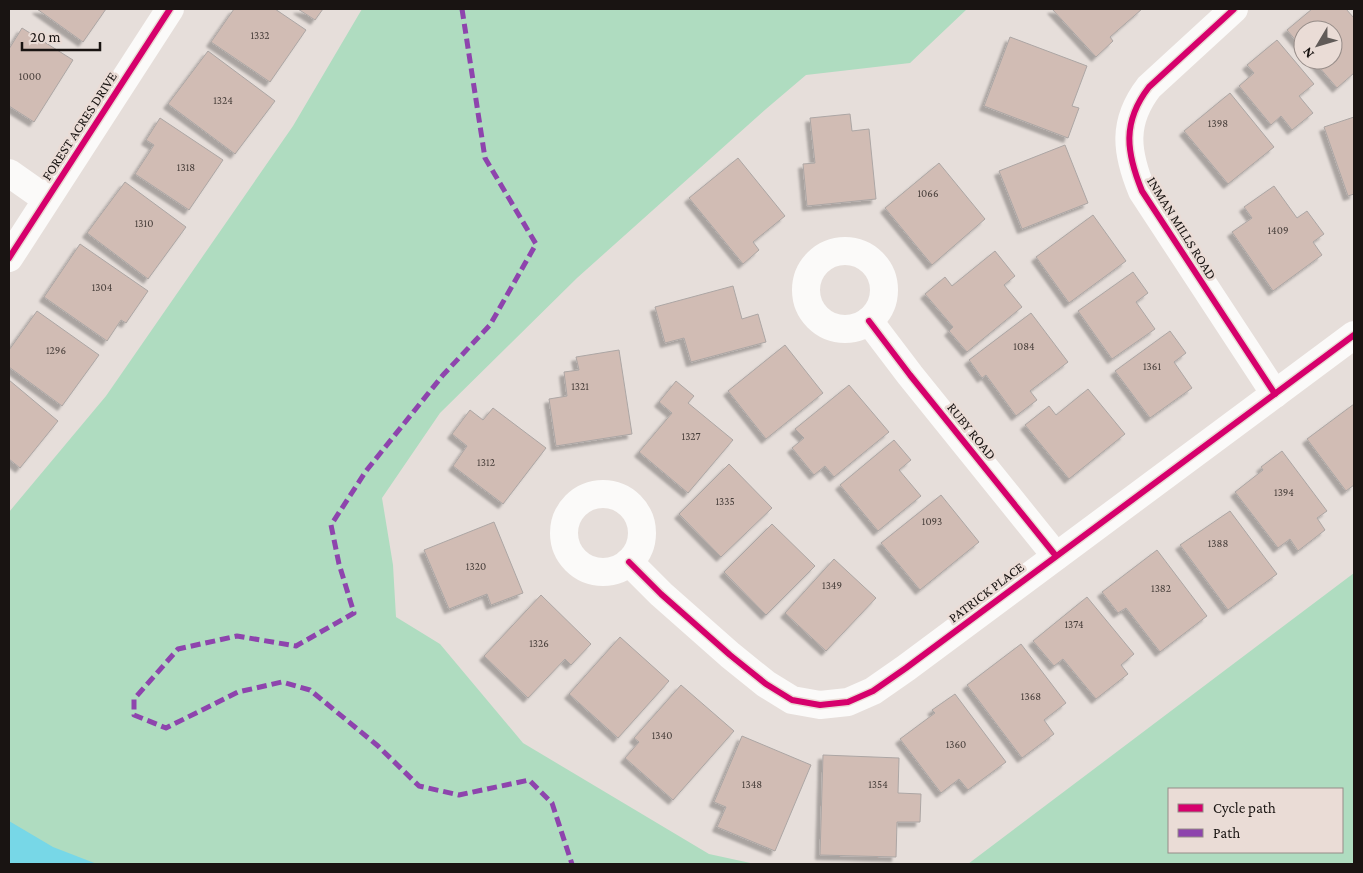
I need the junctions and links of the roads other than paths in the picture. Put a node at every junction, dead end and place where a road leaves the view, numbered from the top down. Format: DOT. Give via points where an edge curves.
graph roads {
  1 [pos="170,9"];
  2 [pos="1234,9"];
  3 [pos="9,174"];
  4 [pos="46,199"];
  5 [pos="9,258"];
  6 [pos="869,321"];
  7 [pos="1354,335"];
  8 [pos="1274,394"];
  9 [pos="1056,556"];
  10 [pos="629,562"];
  1 -- 4 [label="street, FOREST ACRES DRIVE"];
  2 -- 8 [label="street, INMAN MILLS ROAD" via="1149,87 1139,100 1132,118 1128,144 1133,170 1142,191"];
  3 -- 4 [label="street"];
  4 -- 5 [label="street, FOREST ACRES DRIVE"];
  6 -- 9 [label="street, RUBY ROAD"];
  7 -- 8 [label="street, PATRICK PLACE"];
  8 -- 9 [label="street, PATRICK PLACE"];
  9 -- 10 [label="street, PATRICK PLACE" via="873,691 848,702 820,705 792,700 766,684 660,594"];
}
